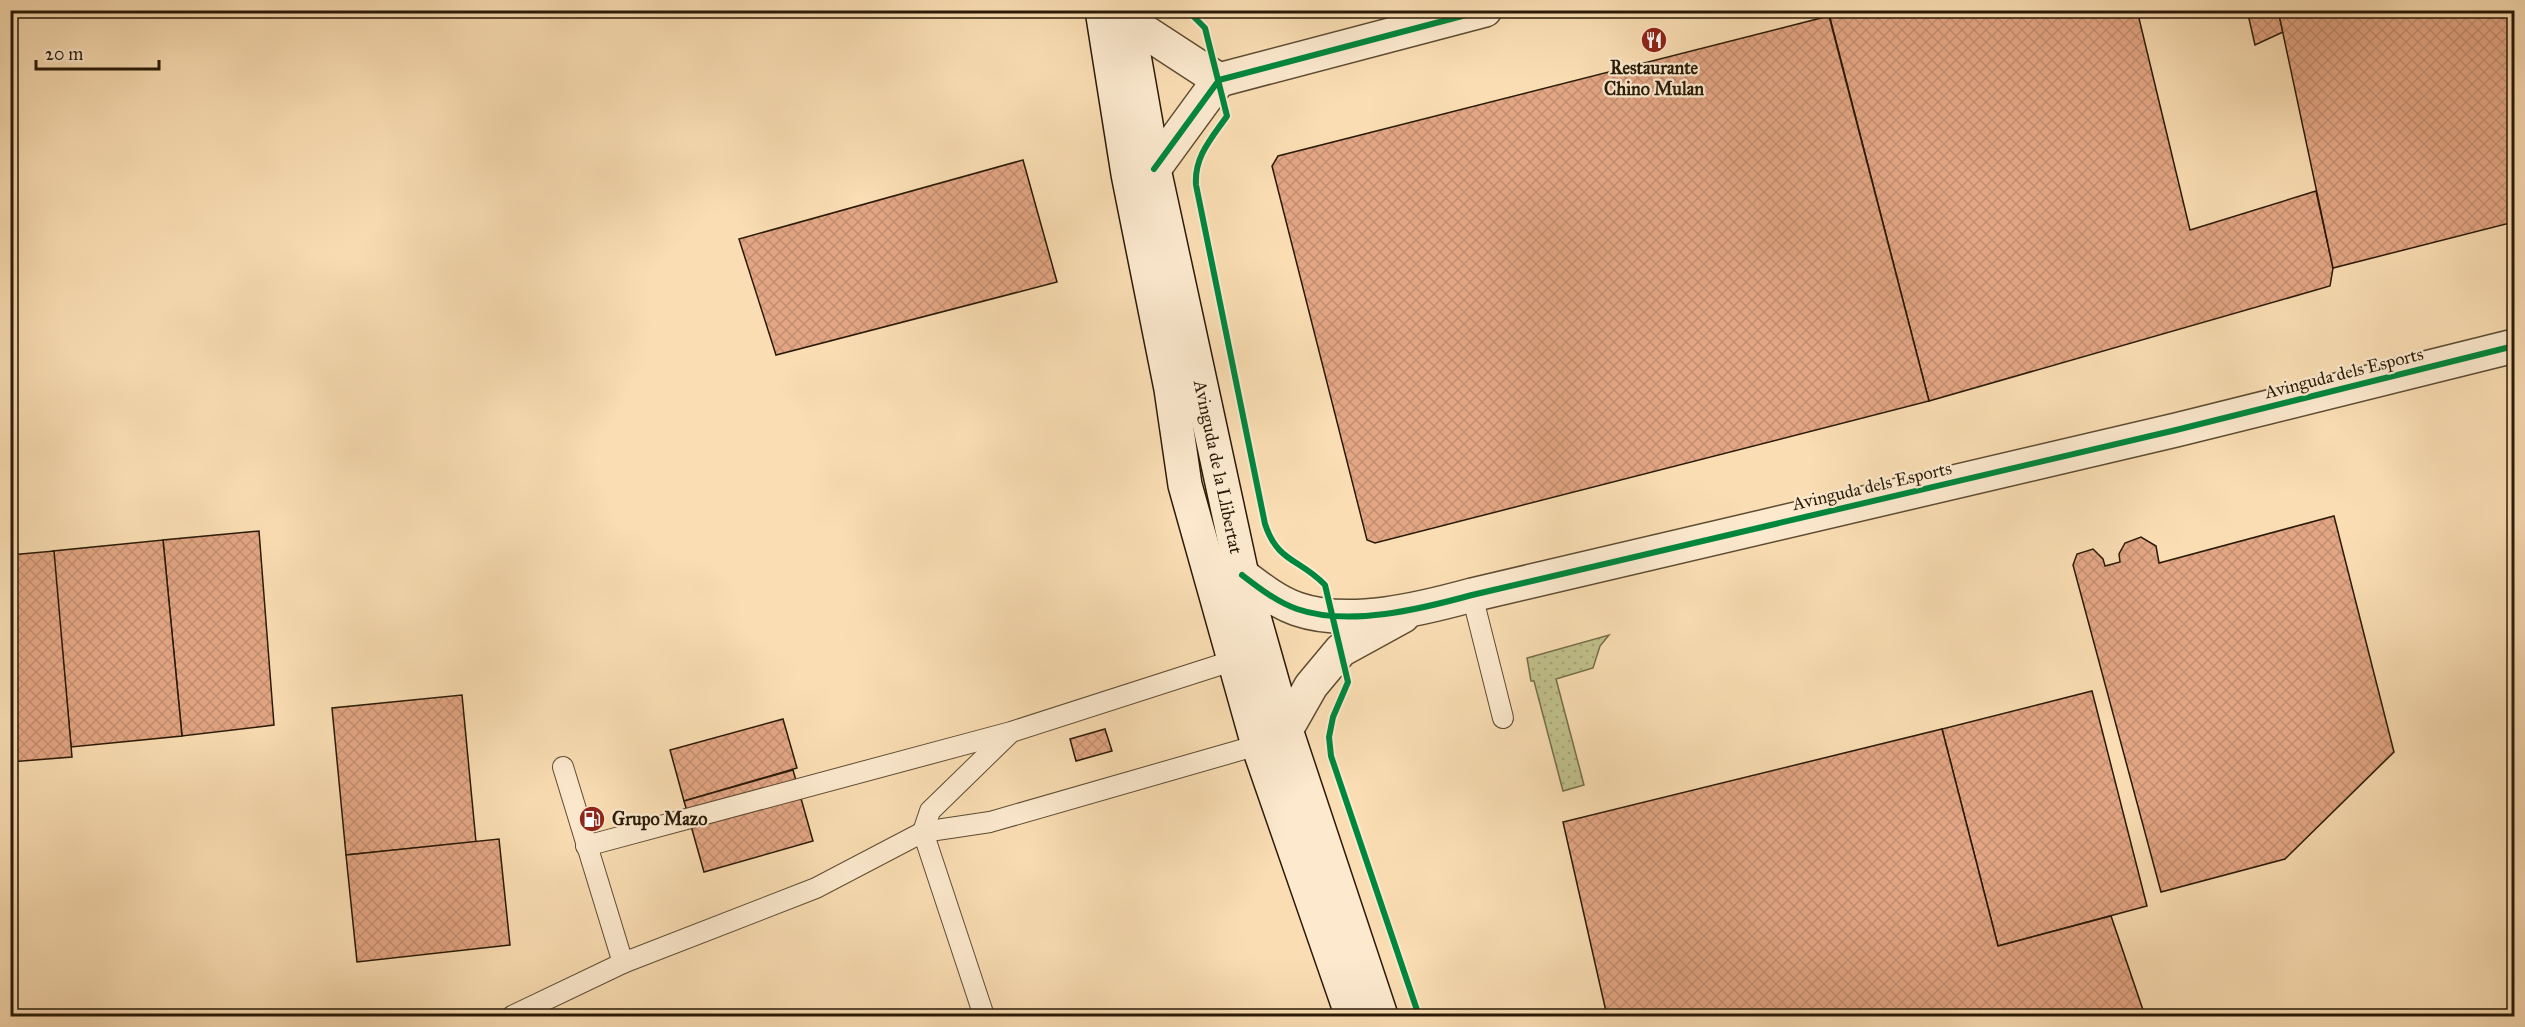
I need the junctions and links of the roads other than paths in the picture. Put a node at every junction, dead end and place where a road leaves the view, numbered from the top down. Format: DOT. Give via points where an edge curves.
graph roads {
  1 [pos="1485,10"];
  2 [pos="1118,14"];
  3 [pos="1219,80"];
  4 [pos="1154,169"];
  5 [pos="2514,346"];
  6 [pos="1242,575"];
  7 [pos="1472,595"];
  8 [pos="1410,612"];
  9 [pos="1235,660"];
  10 [pos="1503,718"];
  11 [pos="1011,732"];
  12 [pos="1272,737"];
  13 [pos="562,767"];
  14 [pos="923,832"];
  15 [pos="586,846"];
  16 [pos="623,963"];
  17 [pos="512,1017"];
  18 [pos="984,1017"];
  19 [pos="1352,1017"];
  20 [pos="1381,1017"];
  1 -- 3 [label="main road"];
  2 -- 3 [label="main road"];
  2 -- 4 [label="main road, Avinguda de la Llibertat"];
  2 -- 9 [label="main road, Avinguda de la Llibertat" via="1128,174 1171,389 1185,485"];
  3 -- 4 [label="main road"];
  4 -- 6 [label="main road, Avinguda de la Llibertat"];
  5 -- 7 [label="main road, Avinguda dels Esports" via="2176,430"];
  6 -- 8 [label="main road, Avinguda dels Esports" via="1268,595 1298,609 1334,616"];
  6 -- 12 [label="main road, Avinguda de la Llibertat"];
  7 -- 8 [label="main road, Avinguda dels Esports"];
  7 -- 10 [label="lane"];
  8 -- 12 [label="main road, Avinguda dels Esports" via="1341,650"];
  9 -- 11 [label="lane"];
  9 -- 12 [label="main road, Avinguda de la Llibertat"];
  11 -- 14 [label="lane" via="930,811"];
  11 -- 15 [label="lane"];
  12 -- 14 [label="lane" via="990,822"];
  12 -- 19 [label="main road, Avinguda de la Llibertat"];
  12 -- 20 [label="main road, Avinguda de la Llibertat"];
  13 -- 15 [label="lane"];
  14 -- 16 [label="lane" via="816,888"];
  14 -- 18 [label="lane"];
  15 -- 16 [label="lane"];
  16 -- 17 [label="lane"];
}
